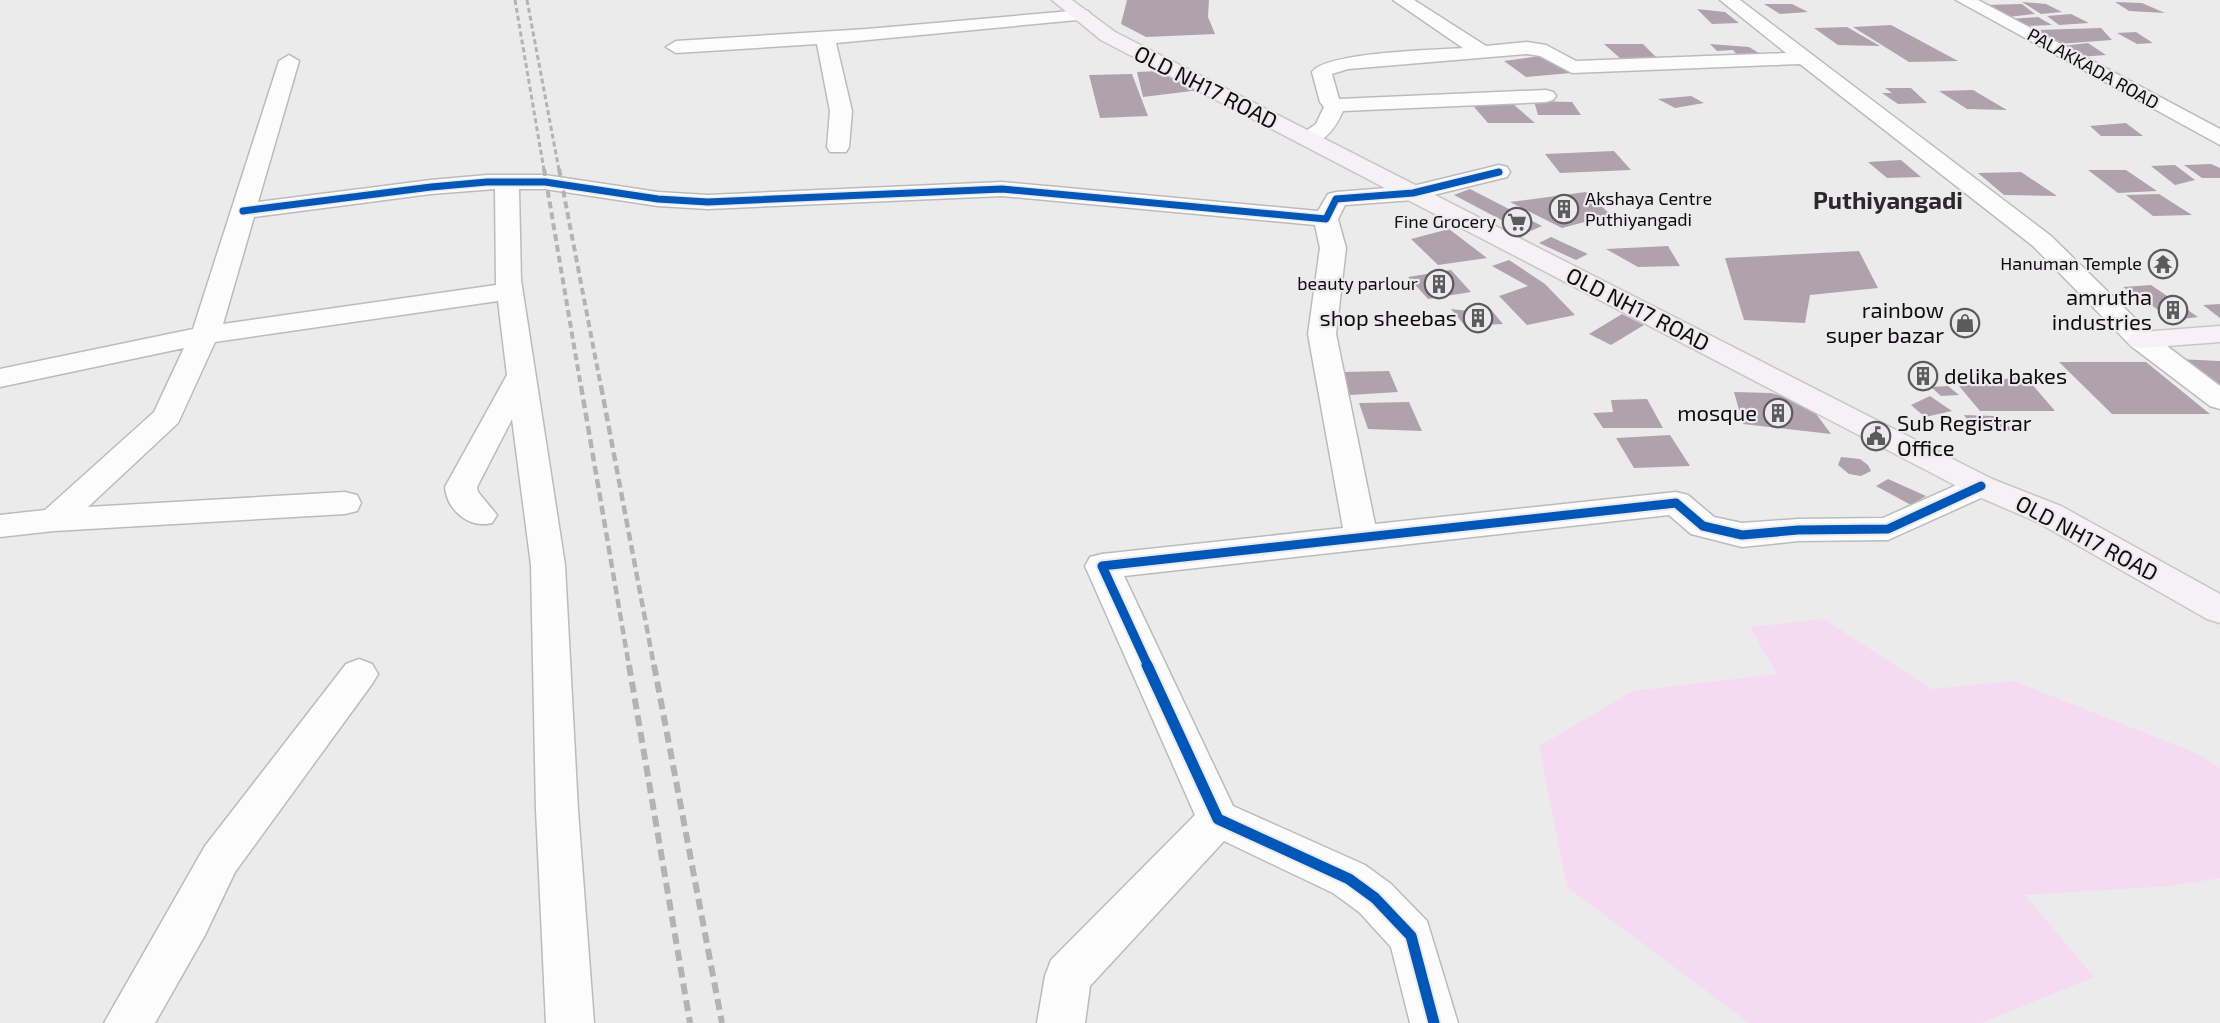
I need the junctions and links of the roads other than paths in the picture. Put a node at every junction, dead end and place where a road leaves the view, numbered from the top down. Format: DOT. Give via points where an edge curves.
graph roads {
  1 [pos="1402,0"];
  2 [pos="1729,0"];
  3 [pos="1999,0"];
  4 [pos="1967,1"];
  5 [pos="1072,8"];
  6 [pos="825,37"];
  7 [pos="676,47"];
  8 [pos="1481,51"];
  9 [pos="1805,58"];
  10 [pos="289,61"];
  11 [pos="1546,96"];
  12 [pos="1335,105"];
  13 [pos="1307,138"];
  14 [pos="2220,138"];
  15 [pos="838,147"];
  16 [pos="1499,172"];
  17 [pos="507,182"];
  18 [pos="1413,193"];
  19 [pos="243,211"];
  20 [pos="1326,219"];
  21 [pos="510,291"];
  22 [pos="2220,334"];
  23 [pos="204,335"];
  24 [pos="2141,340"];
  25 [pos="521,375"];
  26 [pos="0,378"];
  27 [pos="2220,400"];
  28 [pos="1981,486"];
  29 [pos="345,503"];
  30 [pos="480,515"];
  31 [pos="54,520"];
  32 [pos="0,526"];
  33 [pos="1361,536"];
  34 [pos="2220,610"];
  35 [pos="359,675"];
  36 [pos="1218,819"];
  37 [pos="128,1023"];
  38 [pos="570,1023"];
  39 [pos="1061,1023"];
  40 [pos="1434,1023"];
  1 -- 8 [label="street"];
  2 -- 9 [label="street"];
  3 -- 4 [label="street"];
  4 -- 14 [label="street, PALAKKADA ROAD"];
  5 -- 6 [label="street"];
  5 -- 13 [label="main road, OLD NH17 ROAD" via="1108,36"];
  6 -- 7 [label="street"];
  6 -- 15 [label="street" via="841,111"];
  8 -- 9 [label="street" via="1537,49 1572,67"];
  8 -- 12 [label="street" via="1347,63 1326,69 1322,72 1323,80 1330,102"];
  9 -- 24 [label="street" via="2042,241"];
  10 -- 19 [label="street"];
  11 -- 12 [label="street"];
  12 -- 13 [label="street" via="1325,128"];
  13 -- 18 [label="main road, OLD NH17 ROAD"];
  16 -- 18 [label="street"];
  17 -- 19 [label="street" via="373,193"];
  17 -- 20 [label="street" via="560,183 708,202 1002,189"];
  17 -- 21 [label="street"];
  18 -- 20 [label="street" via="1336,199"];
  18 -- 28 [label="main road, OLD NH17 ROAD"];
  19 -- 23 [label="street"];
  20 -- 33 [label="street" via="1333,248 1322,334"];
  21 -- 23 [label="street"];
  21 -- 25 [label="street"];
  22 -- 24 [label="main road"];
  23 -- 26 [label="street"];
  23 -- 31 [label="street" via="167,416"];
  24 -- 27 [label="street"];
  25 -- 30 [label="street" via="461,487 462,495"];
  25 -- 38 [label="street" via="548,565"];
  28 -- 33 [label="street" via="1888,529 1742,535 1703,526 1676,503"];
  28 -- 34 [label="main road, OLD NH17 ROAD" via="2049,514"];
  29 -- 31 [label="street"];
  31 -- 32 [label="street"];
  33 -- 36 [label="street" via="1102,566"];
  35 -- 37 [label="street" via="220,859 189,921"];
  36 -- 39 [label="street" via="1068,976"];
  36 -- 40 [label="street" via="1349,879 1375,898 1411,936"];
}
